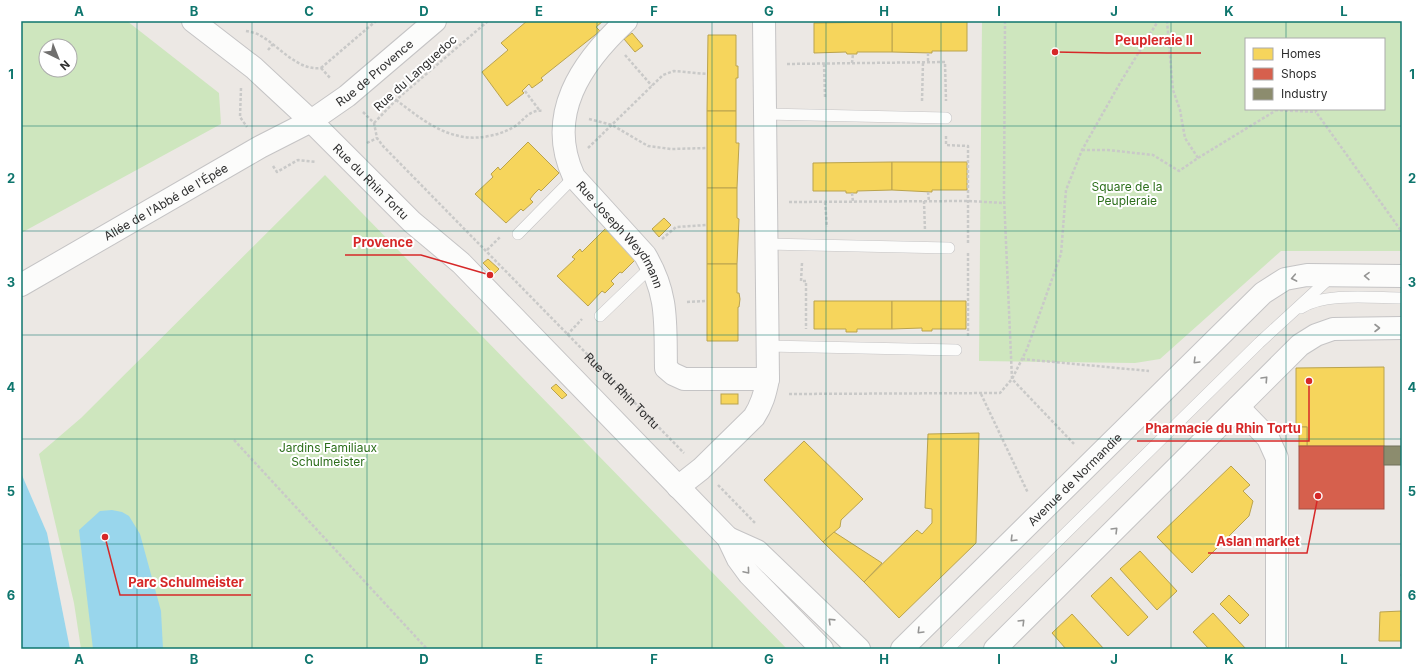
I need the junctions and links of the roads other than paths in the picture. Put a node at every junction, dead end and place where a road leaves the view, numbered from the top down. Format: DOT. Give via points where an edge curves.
graph roads {
  1 [pos="193,21"];
  2 [pos="435,21"];
  3 [pos="626,21"];
  4 [pos="764,21"];
  5 [pos="765,114"];
  6 [pos="946,118"];
  7 [pos="311,120"];
  8 [pos="572,172"];
  9 [pos="518,234"];
  10 [pos="766,244"];
  11 [pos="949,248"];
  12 [pos="652,266"];
  13 [pos="1333,276"];
  14 [pos="1402,276"];
  15 [pos="21,285"];
  16 [pos="1402,298"];
  17 [pos="600,316"];
  18 [pos="1284,319"];
  19 [pos="1402,328"];
  20 [pos="767,346"];
  21 [pos="956,350"];
  22 [pos="767,387"];
  23 [pos="1238,407"];
  24 [pos="678,487"];
  25 [pos="728,538"];
  26 [pos="822,649"];
  27 [pos="859,649"];
  28 [pos="902,649"];
  29 [pos="948,649"];
  30 [pos="995,649"];
  31 [pos="1277,649"];
  1 -- 7 [label="street, Rue du Rhin Tortu" via="254,68"];
  2 -- 7 [label="street, Rue de Provence" via="348,96"];
  3 -- 8 [label="street, Rue Joseph Weydmann" via="598,50 573,89 564,115 563,142"];
  4 -- 5 [label="street"];
  5 -- 6 [label="lane"];
  5 -- 10 [label="street"];
  7 -- 15 [label="street, Allée de l'Abbé de l'Épée"];
  7 -- 24 [label="street, Rue du Rhin Tortu" via="412,222 461,263"];
  8 -- 9 [label="lane"];
  8 -- 12 [label="street, Rue Joseph Weydmann"];
  10 -- 11 [label="lane"];
  10 -- 20 [label="street"];
  12 -- 17 [label="lane"];
  12 -- 22 [label="street, Rue Joseph Weydmann" via="666,312 666,368 684,379"];
  14 -- 13 [label="street, Avenue de Normandie, one-way"];
  13 -- 18 [label="lane"];
  13 -- 28 [label="street, Avenue de Normandie, one-way" via="1307,275 1285,280 1263,293"];
  16 -- 18 [label="lane" via="1331,298 1307,304"];
  18 -- 29 [label="lane"];
  23 -- 19 [label="street, one-way" via="1282,361 1316,335 1333,329"];
  20 -- 21 [label="lane"];
  20 -- 22 [label="street"];
  22 -- 24 [label="street" via="761,408 754,417 701,469"];
  30 -- 23 [label="street, one-way"];
  23 -- 31 [label="street" via="1268,438 1278,458"];
  24 -- 25 [label="street, Rue du Rhin Tortu"];
  25 -- 26 [label="street, Rue du Rhin Tortu, one-way" via="738,560 749,574"];
  27 -- 25 [label="street, Rue du Rhin Tortu, one-way" via="757,551"];
}
